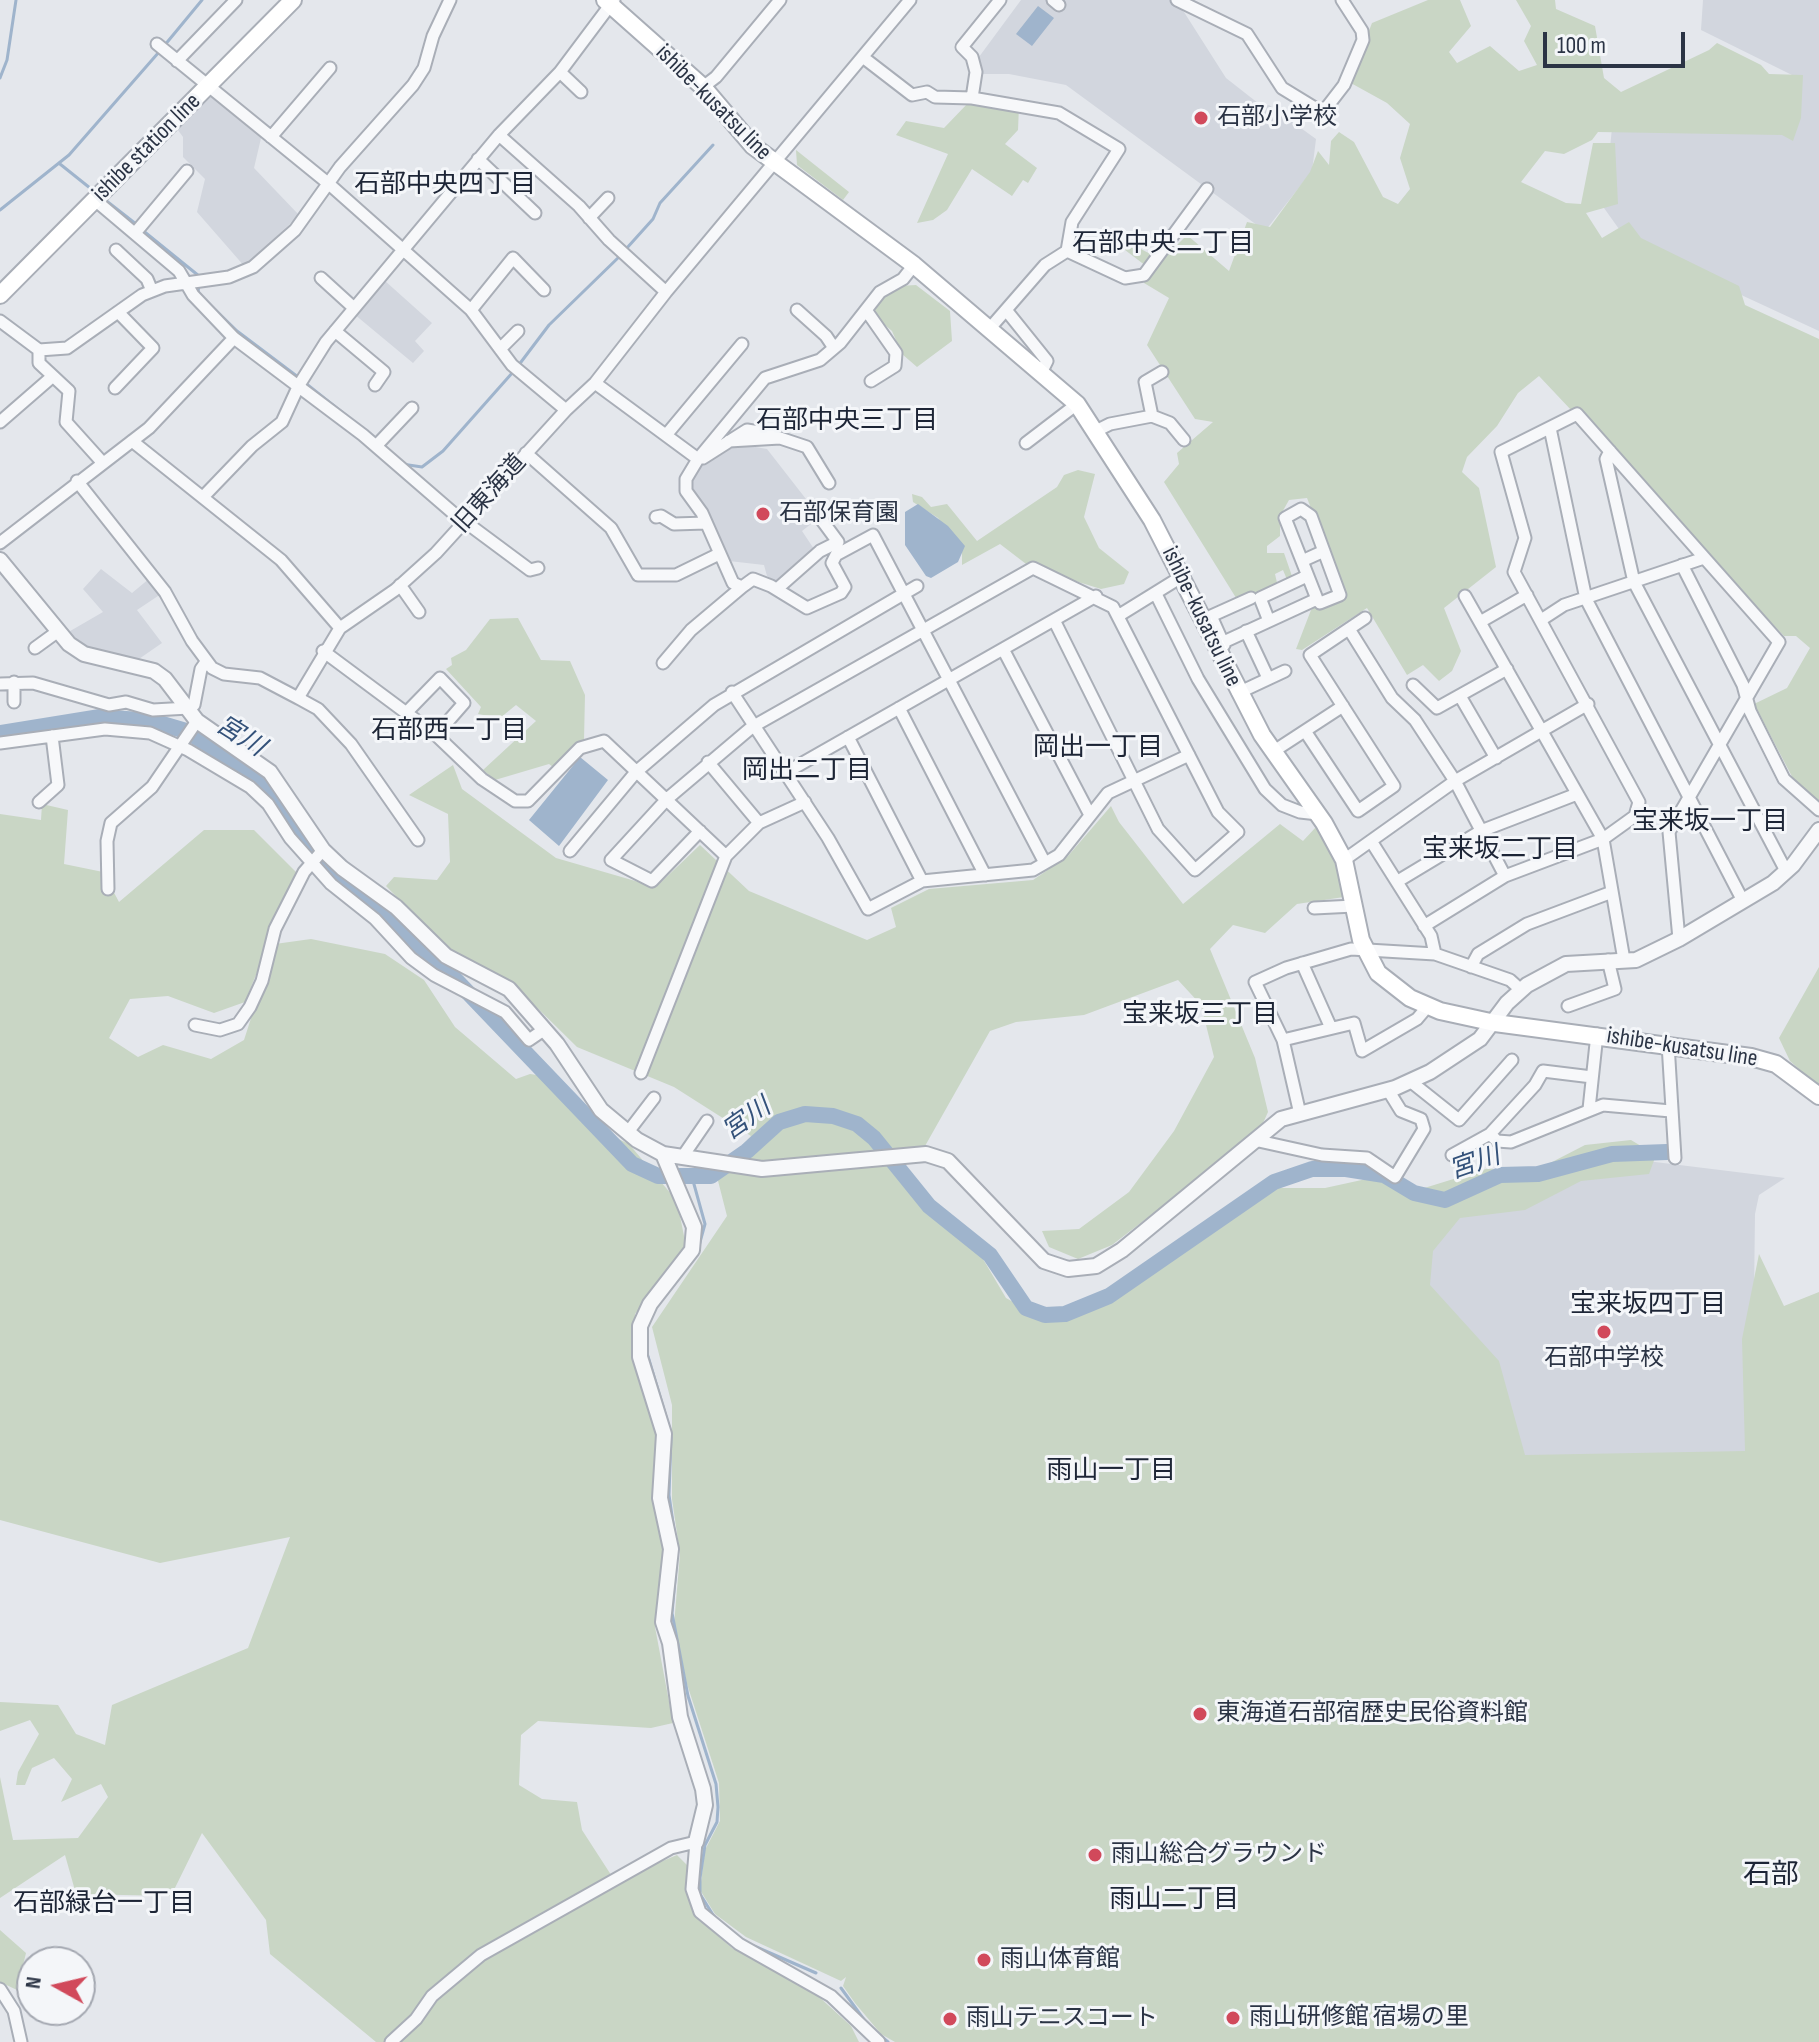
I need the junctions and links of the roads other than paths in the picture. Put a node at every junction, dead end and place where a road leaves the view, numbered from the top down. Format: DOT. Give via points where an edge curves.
graph roads {
  1 [pos="236,0"];
  2 [pos="293,0"];
  3 [pos="450,0"];
  4 [pos="780,0"];
  5 [pos="910,0"];
  6 [pos="1000,0"];
  7 [pos="1177,0"];
  8 [pos="1342,0"];
  9 [pos="610,2"];
  10 [pos="157,44"];
  11 [pos="864,58"];
  12 [pos="177,61"];
  13 [pos="560,72"];
  14 [pos="329,74"];
  15 [pos="208,86"];
  16 [pos="703,87"];
  17 [pos="581,92"];
  18 [pos="972,98"];
  19 [pos="499,135"];
  20 [pos="271,137"];
  21 [pos="478,159"];
  22 [pos="774,163"];
  23 [pos="187,171"];
  24 [pos="329,184"];
  25 [pos="1207,189"];
  26 [pos="608,198"];
  27 [pos="95,200"];
  28 [pos="535,213"];
  29 [pos="589,218"];
  30 [pos="136,232"];
  31 [pos="116,250"];
  32 [pos="400,251"];
  33 [pos="1067,251"];
  34 [pos="914,265"];
  35 [pos="321,278"];
  36 [pos="185,283"];
  37 [pos="544,290"];
  38 [pos="152,291"];
  39 [pos="666,292"];
  40 [pos="0,295"];
  41 [pos="354,308"];
  42 [pos="471,310"];
  43 [pos="797,310"];
  44 [pos="866,310"];
  45 [pos="1006,310"];
  46 [pos="118,312"];
  47 [pos="991,327"];
  48 [pos="2,328"];
  49 [pos="335,331"];
  50 [pos="518,331"];
  51 [pos="234,338"];
  52 [pos="742,344"];
  53 [pos="834,348"];
  54 [pos="500,349"];
  55 [pos="39,350"];
  56 [pos="1042,371"];
  57 [pos="1162,372"];
  58 [pos="53,376"];
  59 [pos="871,381"];
  60 [pos="595,383"];
  61 [pos="299,385"];
  62 [pos="375,385"];
  63 [pos="115,388"];
  64 [pos="1077,404"];
  65 [pos="412,408"];
  66 [pos="566,410"];
  67 [pos="1152,416"];
  68 [pos="0,422"];
  69 [pos="1550,428"];
  70 [pos="1096,431"];
  71 [pos="667,434"];
  72 [pos="772,434"];
  73 [pos="1184,440"];
  74 [pos="132,441"];
  75 [pos="729,441"];
  76 [pos="1026,443"];
  77 [pos="376,446"];
  78 [pos="1610,451"];
  79 [pos="526,453"];
  80 [pos="698,459"];
  81 [pos="102,462"];
  82 [pos="77,481"];
  83 [pos="829,483"];
  84 [pos="203,497"];
  85 [pos="656,517"];
  86 [pos="821,519"];
  87 [pos="466,522"];
  88 [pos="706,523"];
  89 [pos="0,543"];
  90 [pos="1324,551"];
  91 [pos="719,554"];
  92 [pos="1704,558"];
  93 [pos="0,560"];
  94 [pos="1302,561"];
  95 [pos="1682,565"];
  96 [pos="538,568"];
  97 [pos="1307,576"];
  98 [pos="1181,577"];
  99 [pos="1634,582"];
  100 [pos="400,585"];
  101 [pos="917,586"];
  102 [pos="742,587"];
  103 [pos="777,589"];
  104 [pos="905,593"];
  105 [pos="1156,594"];
  106 [pos="1527,595"];
  107 [pos="1096,596"];
  108 [pos="1465,596"];
  109 [pos="1251,598"];
  110 [pos="1317,599"];
  111 [pos="1586,599"];
  112 [pos="419,612"];
  113 [pos="1118,616"];
  114 [pos="1365,618"];
  115 [pos="1054,620"];
  116 [pos="1541,620"];
  117 [pos="1269,621"];
  118 [pos="1480,622"];
  119 [pos="340,628"];
  120 [pos="924,629"];
  121 [pos="1349,629"];
  122 [pos="1246,631"];
  123 [pos="57,632"];
  124 [pos="1219,644"];
  125 [pos="35,648"];
  126 [pos="1003,649"];
  127 [pos="323,651"];
  128 [pos="206,662"];
  129 [pos="663,663"];
  130 [pos="1507,669"];
  131 [pos="1285,671"];
  132 [pos="1268,678"];
  133 [pos="950,679"];
  134 [pos="14,682"];
  135 [pos="0,684"];
  136 [pos="1413,685"];
  137 [pos="1242,691"];
  138 [pos="732,692"];
  139 [pos="1460,696"];
  140 [pos="298,698"];
  141 [pos="1747,698"];
  142 [pos="14,702"];
  143 [pos="1588,704"];
  144 [pos="1343,706"];
  145 [pos="899,708"];
  146 [pos="406,713"];
  147 [pos="192,719"];
  148 [pos="754,726"];
  149 [pos="1305,731"];
  150 [pos="1542,731"];
  151 [pos="436,735"];
  152 [pos="848,737"];
  153 [pos="53,738"];
  154 [pos="0,743"];
  155 [pos="180,744"];
  156 [pos="1720,745"];
  157 [pos="0,750"];
  158 [pos="1274,751"];
  159 [pos="1189,755"];
  160 [pos="1496,758"];
  161 [pos="708,762"];
  162 [pos="636,772"];
  163 [pos="785,773"];
  164 [pos="1134,781"];
  165 [pos="1455,781"];
  166 [pos="1577,794"];
  167 [pos="1689,796"];
  168 [pos="666,801"];
  169 [pos="39,802"];
  170 [pos="805,802"];
  171 [pos="1819,810"];
  172 [pos="1318,814"];
  173 [pos="1090,815"];
  174 [pos="759,823"];
  175 [pos="1819,830"];
  176 [pos="700,831"];
  177 [pos="1481,831"];
  178 [pos="1603,839"];
  179 [pos="418,840"];
  180 [pos="1371,841"];
  181 [pos="323,850"];
  182 [pos="570,851"];
  183 [pos="726,856"];
  184 [pos="1344,860"];
  185 [pos="312,863"];
  186 [pos="1045,863"];
  187 [pos="1786,871"];
  188 [pos="985,875"];
  189 [pos="1505,876"];
  190 [pos="922,881"];
  191 [pos="1398,881"];
  192 [pos="108,889"];
  193 [pos="1612,892"];
  194 [pos="1743,901"];
  195 [pos="1354,906"];
  196 [pos="1314,908"];
  197 [pos="1424,926"];
  198 [pos="1679,939"];
  199 [pos="1365,950"];
  200 [pos="1435,954"];
  201 [pos="1608,960"];
  202 [pos="1624,960"];
  203 [pos="1302,963"];
  204 [pos="1471,967"];
  205 [pos="1521,990"];
  206 [pos="1428,1006"];
  207 [pos="1568,1006"];
  208 [pos="1495,1023"];
  209 [pos="195,1025"];
  210 [pos="1331,1028"];
  211 [pos="539,1033"];
  212 [pos="1597,1034"];
  213 [pos="1283,1040"];
  214 [pos="1668,1044"];
  215 [pos="1512,1060"];
  216 [pos="641,1073"];
  217 [pos="1592,1077"];
  218 [pos="1410,1081"];
  219 [pos="1388,1090"];
  220 [pos="1819,1096"];
  221 [pos="654,1098"];
  222 [pos="1589,1109"];
  223 [pos="1671,1111"];
  224 [pos="1300,1114"];
  225 [pos="707,1121"];
  226 [pos="628,1132"];
  227 [pos="1490,1134"];
  228 [pos="1254,1140"];
  229 [pos="663,1154"];
  230 [pos="1452,1155"];
  231 [pos="683,1156"];
  232 [pos="1675,1158"];
  233 [pos="696,1842"];
  234 [pos="0,1989"];
  235 [pos="21,2042"];
  236 [pos="391,2042"];
  237 [pos="879,2042"];
  1 -- 12 [label="street"];
  2 -- 15 [label="main road, ishibe station line"];
  3 -- 24 [label="street" via="424,68"];
  4 -- 16 [label="street"];
  5 -- 11 [label="street, 旧東海道"];
  6 -- 18 [label="street" via="962,47 976,72"];
  7 -- 8 [label="street" via="1247,34 1282,88 1318,110 1327,107 1344,85 1363,40"];
  9 -- 13 [label="street"];
  9 -- 16 [label="main road, ishibe-kusatsu line"];
  10 -- 12 [label="street"];
  11 -- 18 [label="street" via="912,95"];
  11 -- 22 [label="street, 旧東海道"];
  12 -- 15 [label="street"];
  13 -- 17 [label="street"];
  13 -- 19 [label="street"];
  14 -- 20 [label="street"];
  15 -- 20 [label="street"];
  15 -- 27 [label="main road, ishibe station line"];
  16 -- 22 [label="main road, ishibe-kusatsu line"];
  18 -- 33 [label="street" via="1059,113 1119,149 1072,222"];
  19 -- 21 [label="street"];
  19 -- 29 [label="street"];
  20 -- 24 [label="street"];
  21 -- 28 [label="street"];
  21 -- 32 [label="street"];
  22 -- 34 [label="main road, ishibe-kusatsu line"];
  22 -- 39 [label="street, 旧東海道"];
  23 -- 30 [label="street"];
  24 -- 32 [label="street"];
  24 -- 36 [label="street" via="295,230 253,267 229,277"];
  25 -- 33 [label="street" via="1144,275 1125,278"];
  26 -- 29 [label="street"];
  27 -- 30 [label="street"];
  27 -- 40 [label="main road, ishibe station line"];
  29 -- 39 [label="street"];
  30 -- 36 [label="street"];
  31 -- 38 [label="street" via="147,279"];
  32 -- 41 [label="street"];
  32 -- 42 [label="street"];
  33 -- 45 [label="street" via="1045,265"];
  34 -- 44 [label="street"];
  34 -- 47 [label="main road, ishibe-kusatsu line"];
  35 -- 41 [label="street"];
  36 -- 38 [label="street"];
  36 -- 51 [label="street"];
  37 -- 42 [label="street" via="513,258"];
  38 -- 46 [label="street"];
  39 -- 60 [label="street, 旧東海道"];
  41 -- 49 [label="street"];
  42 -- 54 [label="street"];
  43 -- 53 [label="street"];
  44 -- 53 [label="street"];
  44 -- 59 [label="street" via="896,353 895,366"];
  45 -- 47 [label="street"];
  45 -- 56 [label="street" via="1047,361"];
  46 -- 55 [label="street" via="67,348"];
  46 -- 63 [label="street" via="153,348"];
  47 -- 56 [label="main road, ishibe-kusatsu line"];
  48 -- 55 [label="street"];
  49 -- 61 [label="street"];
  49 -- 62 [label="street" via="384,372"];
  50 -- 54 [label="street"];
  51 -- 61 [label="street"];
  51 -- 74 [label="street"];
  52 -- 71 [label="street"];
  53 -- 80 [label="street" via="820,360 765,378"];
  54 -- 66 [label="street"];
  55 -- 58 [label="street" via="39,363"];
  56 -- 64 [label="main road, ishibe-kusatsu line"];
  57 -- 67 [label="street" via="1145,382"];
  58 -- 68 [label="street"];
  58 -- 81 [label="street" via="69,391 66,422"];
  60 -- 66 [label="street, 旧東海道"];
  60 -- 71 [label="street"];
  61 -- 77 [label="street"];
  61 -- 84 [label="street" via="282,422"];
  64 -- 70 [label="main road, ishibe-kusatsu line"];
  64 -- 76 [label="street"];
  65 -- 77 [label="street"];
  66 -- 79 [label="street, 旧東海道"];
  67 -- 70 [label="street"];
  67 -- 73 [label="street" via="1170,423"];
  69 -- 78 [label="street" via="1577,414"];
  69 -- 106 [label="street" via="1501,452 1525,538 1514,572"];
  69 -- 111 [label="street"];
  70 -- 98 [label="main road, ishibe-kusatsu line"];
  71 -- 80 [label="street"];
  72 -- 75 [label="street" via="747,430"];
  74 -- 81 [label="street"];
  74 -- 84 [label="street"];
  75 -- 80 [label="street"];
  75 -- 83 [label="street" via="780,438 807,447"];
  77 -- 87 [label="street"];
  78 -- 92 [label="street"];
  78 -- 99 [label="street" via="1606,459"];
  79 -- 87 [label="street, 旧東海道"];
  79 -- 91 [label="street" via="611,528 638,575 676,575"];
  80 -- 88 [label="street" via="686,479 686,491"];
  81 -- 82 [label="street"];
  82 -- 89 [label="street"];
  82 -- 128 [label="street" via="165,592"];
  84 -- 119 [label="street" via="281,560"];
  85 -- 88 [label="street" via="674,524"];
  86 -- 103 [label="street" via="838,542"];
  87 -- 96 [label="street" via="530,570"];
  87 -- 100 [label="street, 旧東海道"];
  88 -- 91 [label="street"];
  90 -- 94 [label="street"];
  90 -- 94 [label="street" via="1311,516 1301,509 1285,518"];
  90 -- 110 [label="street" via="1340,595 1320,603"];
  91 -- 102 [label="street" via="733,583"];
  92 -- 95 [label="street"];
  92 -- 141 [label="street" via="1779,642"];
  93 -- 123 [label="street"];
  94 -- 97 [label="street"];
  95 -- 99 [label="street"];
  95 -- 141 [label="street"];
  97 -- 110 [label="street"];
  97 -- 117 [label="street" via="1260,598"];
  98 -- 105 [label="street"];
  98 -- 124 [label="main road, ishibe-kusatsu line"];
  99 -- 111 [label="street"];
  99 -- 156 [label="street"];
  100 -- 112 [label="street"];
  100 -- 119 [label="street, 旧東海道"];
  101 -- 104 [label="street"];
  102 -- 103 [label="street" via="753,579"];
  102 -- 129 [label="street" via="691,630"];
  103 -- 104 [label="street" via="807,608 827,602 845,587 832,563 836,555 873,535"];
  104 -- 120 [label="street"];
  104 -- 138 [label="street"];
  105 -- 113 [label="street"];
  105 -- 172 [label="street" via="1206,693 1265,789 1282,805"];
  106 -- 116 [label="street"];
  106 -- 118 [label="street"];
  107 -- 113 [label="street"];
  107 -- 115 [label="street"];
  107 -- 120 [label="street" via="1033,568"];
  108 -- 118 [label="street"];
  109 -- 124 [label="street" via="1211,616"];
  110 -- 117 [label="street"];
  111 -- 116 [label="street"];
  111 -- 167 [label="street"];
  113 -- 159 [label="street"];
  114 -- 121 [label="street"];
  115 -- 126 [label="street"];
  115 -- 164 [label="street"];
  116 -- 143 [label="street"];
  117 -- 122 [label="street"];
  118 -- 130 [label="street"];
  119 -- 127 [label="street, 旧東海道"];
  120 -- 133 [label="street"];
  120 -- 148 [label="street"];
  121 -- 144 [label="street" via="1310,655"];
  121 -- 165 [label="street" via="1392,698 1415,720"];
  122 -- 124 [label="street"];
  122 -- 132 [label="street"];
  123 -- 125 [label="street"];
  123 -- 147 [label="street" via="84,654 154,671"];
  124 -- 137 [label="main road, ishibe-kusatsu line"];
  126 -- 133 [label="street"];
  126 -- 173 [label="street"];
  127 -- 140 [label="street, 旧東海道"];
  127 -- 146 [label="street"];
  128 -- 140 [label="street" via="224,674 260,678"];
  128 -- 147 [label="street"];
  130 -- 139 [label="street"];
  130 -- 150 [label="street"];
  131 -- 132 [label="street"];
  132 -- 137 [label="street"];
  133 -- 145 [label="street"];
  133 -- 186 [label="street"];
  134 -- 135 [label="street"];
  134 -- 142 [label="street"];
  134 -- 147 [label="street" via="60,689 85,701 126,702"];
  136 -- 139 [label="street" via="1437,708"];
  137 -- 158 [label="main road, ishibe-kusatsu line"];
  138 -- 148 [label="street"];
  138 -- 162 [label="street"];
  139 -- 160 [label="street"];
  140 -- 179 [label="street" via="318,709 351,744"];
  141 -- 156 [label="street"];
  141 -- 171 [label="street" via="1784,779"];
  143 -- 150 [label="street"];
  143 -- 178 [label="street" via="1639,802 1635,816"];
  144 -- 149 [label="street"];
  144 -- 149 [label="street" via="1394,786 1358,811"];
  145 -- 152 [label="street"];
  145 -- 188 [label="street"];
  146 -- 151 [label="street"];
  146 -- 151 [label="street" via="440,678 464,703"];
  147 -- 155 [label="street"];
  147 -- 181 [label="street" via="270,772"];
  148 -- 161 [label="street"];
  148 -- 163 [label="street"];
  149 -- 158 [label="street"];
  150 -- 160 [label="street"];
  150 -- 166 [label="street"];
  151 -- 162 [label="street" via="482,779 519,804 528,801 574,752 596,742 604,741"];
  152 -- 163 [label="street"];
  152 -- 190 [label="street"];
  153 -- 154 [label="street"];
  153 -- 155 [label="street" via="131,730"];
  153 -- 157 [label="street"];
  153 -- 169 [label="street" via="58,785"];
  155 -- 185 [label="street" via="250,787"];
  155 -- 192 [label="street" via="145,795 111,823"];
  156 -- 167 [label="street"];
  156 -- 187 [label="street"];
  158 -- 172 [label="main road, ishibe-kusatsu line"];
  159 -- 164 [label="street"];
  159 -- 164 [label="street" via="1218,812 1238,832 1195,870 1158,829"];
  160 -- 165 [label="street"];
  161 -- 168 [label="street"];
  161 -- 174 [label="street"];
  162 -- 168 [label="street"];
  162 -- 182 [label="street"];
  163 -- 170 [label="street"];
  164 -- 173 [label="street" via="1108,793"];
  165 -- 177 [label="street"];
  165 -- 180 [label="street"];
  166 -- 177 [label="street"];
  166 -- 178 [label="street"];
  167 -- 194 [label="street"];
  167 -- 198 [label="street" via="1669,832"];
  168 -- 176 [label="street"];
  168 -- 176 [label="street" via="611,860 652,881"];
  170 -- 174 [label="street"];
  170 -- 190 [label="street" via="868,909"];
  172 -- 184 [label="main road, ishibe-kusatsu line"];
  173 -- 186 [label="street" via="1059,855"];
  174 -- 183 [label="street"];
  175 -- 187 [label="street"];
  176 -- 183 [label="street"];
  177 -- 189 [label="street"];
  177 -- 191 [label="street"];
  178 -- 189 [label="street"];
  178 -- 193 [label="street"];
  180 -- 184 [label="street"];
  180 -- 191 [label="street"];
  181 -- 185 [label="street"];
  181 -- 211 [label="street" via="396,907 446,956 509,989"];
  183 -- 216 [label="street"];
  184 -- 195 [label="main road, ishibe-kusatsu line"];
  185 -- 209 [label="street" via="275,929 262,981 238,1024 220,1030"];
  185 -- 211 [label="street" via="411,958"];
  186 -- 188 [label="street" via="1033,870"];
  187 -- 194 [label="street"];
  188 -- 190 [label="street"];
  189 -- 197 [label="street"];
  191 -- 197 [label="street"];
  193 -- 202 [label="street"];
  193 -- 204 [label="street" via="1527,924 1478,954"];
  194 -- 198 [label="street"];
  195 -- 196 [label="street"];
  195 -- 199 [label="main road, ishibe-kusatsu line"];
  197 -- 200 [label="street"];
  198 -- 202 [label="street" via="1651,955"];
  199 -- 200 [label="street"];
  199 -- 203 [label="street"];
  199 -- 206 [label="main road, ishibe-kusatsu line" via="1378,973"];
  200 -- 204 [label="street"];
  201 -- 202 [label="street"];
  201 -- 205 [label="street" via="1566,964"];
  201 -- 207 [label="street" via="1615,989"];
  203 -- 210 [label="street"];
  203 -- 213 [label="street" via="1255,982"];
  204 -- 205 [label="street" via="1510,980"];
  205 -- 208 [label="street"];
  206 -- 208 [label="main road, ishibe-kusatsu line"];
  206 -- 210 [label="street" via="1417,1019 1362,1051 1354,1023"];
  208 -- 212 [label="main road, ishibe-kusatsu line"];
  208 -- 218 [label="street" via="1480,1039"];
  210 -- 213 [label="street"];
  211 -- 226 [label="street" via="601,1110"];
  212 -- 214 [label="main road, ishibe-kusatsu line"];
  212 -- 217 [label="street"];
  213 -- 224 [label="street"];
  214 -- 220 [label="main road, ishibe-kusatsu line" via="1776,1064"];
  214 -- 223 [label="street"];
  215 -- 218 [label="street" via="1459,1120"];
  217 -- 222 [label="street"];
  217 -- 227 [label="street" via="1543,1071"];
  218 -- 219 [label="street"];
  219 -- 224 [label="street"];
  219 -- 228 [label="street" via="1401,1111 1421,1119 1424,1129 1395,1177 1367,1158 1322,1155"];
  221 -- 226 [label="street"];
  222 -- 223 [label="street" via="1603,1105"];
  222 -- 227 [label="street" via="1511,1142 1497,1141"];
  223 -- 232 [label="street"];
  224 -- 228 [label="street" via="1281,1119"];
  225 -- 231 [label="street"];
  226 -- 229 [label="street"];
  227 -- 230 [label="street"];
  228 -- 231 [label="street" via="1122,1250 1096,1266 1068,1269 1044,1261 948,1161 926,1154 762,1169"];
  229 -- 231 [label="street"];
  229 -- 233 [label="street" via="694,1227 692,1250 650,1304 640,1326 640,1357 664,1434 660,1498 671,1549 663,1622 680,1717 703,1789 705,1805"];
  233 -- 236 [label="street" via="671,1848 474,1960"];
  233 -- 237 [label="street" via="692,1889 700,1912 739,1944 831,1996"];
  234 -- 235 [label="street" via="14,2011"];
}
